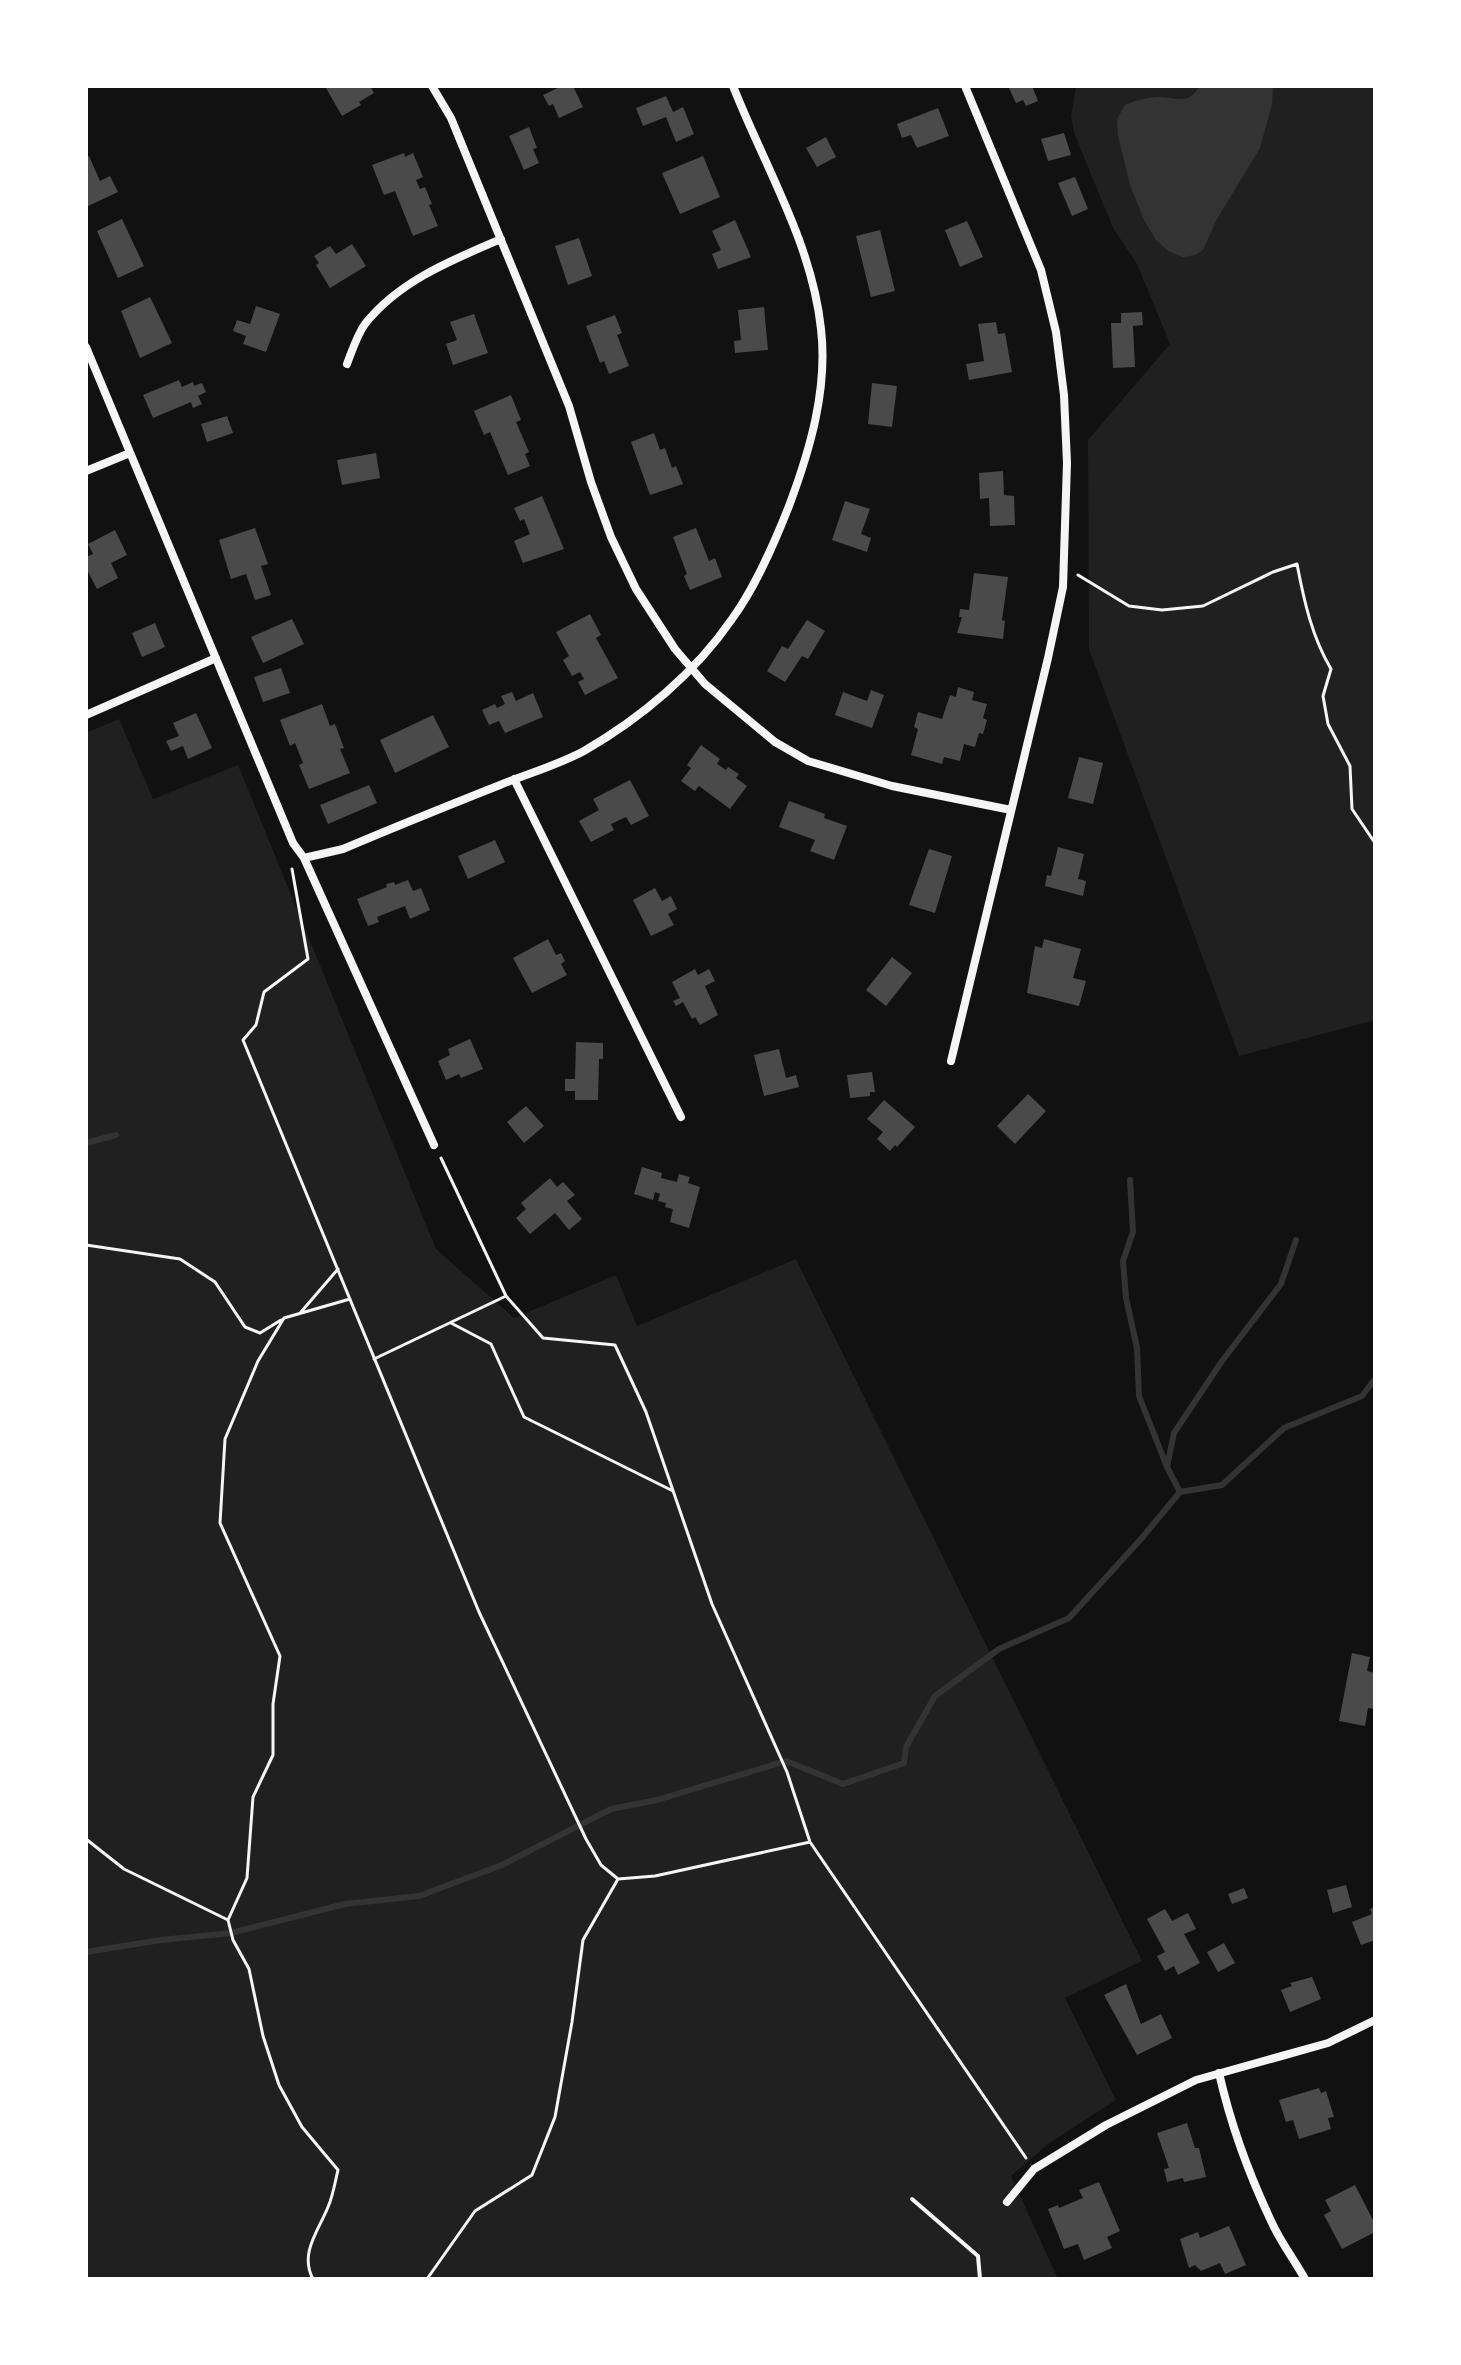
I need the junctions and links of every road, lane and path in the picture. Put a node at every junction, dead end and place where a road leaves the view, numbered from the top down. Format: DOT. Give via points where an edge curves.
graph roads {
  1 [pos="432,86"];
  2 [pos="733,86"];
  3 [pos="965,86"];
  4 [pos="501,239"];
  5 [pos="86,347"];
  6 [pos="347,364"];
  7 [pos="130,453"];
  8 [pos="86,471"];
  9 [pos="1063,571"];
  10 [pos="216,658"];
  11 [pos="690,667"];
  12 [pos="86,715"];
  13 [pos="514,779"];
  14 [pos="1011,810"];
  15 [pos="1375,843"];
  16 [pos="304,858"];
  17 [pos="1375,861"];
  18 [pos="1375,896"];
  19 [pos="951,1061"];
  20 [pos="681,1117"];
  21 [pos="434,1145"];
  22 [pos="86,1245"];
  23 [pos="338,1269"];
  24 [pos="506,1296"];
  25 [pos="350,1299"];
  26 [pos="301,1313"];
  27 [pos="284,1318"];
  28 [pos="450,1322"];
  29 [pos="374,1359"];
  30 [pos="673,1491"];
  31 [pos="86,1839"];
  32 [pos="810,1842"];
  33 [pos="618,1879"];
  34 [pos="228,1920"];
  35 [pos="1375,2020"];
  36 [pos="1219,2073"];
  37 [pos="1034,2169"];
  38 [pos="912,2199"];
  39 [pos="1007,2202"];
  40 [pos="313,2279"];
  41 [pos="427,2279"];
  42 [pos="980,2279"];
  43 [pos="1305,2279"];
  1 -- 4 [label="street" via="451,118"];
  2 -- 11 [label="street" via="797,232 814,287 822,330 821,387 811,440 778,535 734,617"];
  3 -- 9 [label="street" via="1041,270 1056,332 1066,450"];
  4 -- 6 [label="street" via="438,266 391,297 363,326"];
  4 -- 11 [label="street" via="569,406 611,537 653,618"];
  5 -- 7 [label="street"];
  7 -- 8 [label="street"];
  7 -- 10 [label="street"];
  9 -- 14 [label="street"];
  9 -- 15 [label="path" via="1129,606 1162,610 1203,606 1297,564 1304,603 1331,669 1323,696 1328,724 1350,766 1352,809"];
  10 -- 12 [label="street"];
  10 -- 16 [label="street" via="293,843"];
  11 -- 13 [label="street" via="644,712 582,752"];
  11 -- 14 [label="street" via="775,742 808,761 892,786"];
  13 -- 16 [label="street" via="343,849"];
  13 -- 20 [label="street"];
  14 -- 19 [label="street"];
  16 -- 21 [label="street"];
  16 -- 23 [label="path" via="291,869 308,959 264,992 256,1025 243,1040"];
  17 -- 18 [label="path"];
  21 -- 24 [label="path"];
  22 -- 27 [label="path" via="180,1259 215,1282 245,1327 260,1333"];
  23 -- 25 [label="path"];
  23 -- 26 [label="path"];
  24 -- 28 [label="path"];
  24 -- 30 [label="path" via="543,1338 615,1345 646,1412"];
  25 -- 26 [label="path"];
  25 -- 29 [label="path"];
  26 -- 27 [label="path"];
  27 -- 34 [label="path" via="258,1361 225,1439 220,1523 280,1656 273,1755 253,1797 247,1878"];
  28 -- 29 [label="path"];
  28 -- 30 [label="path" via="491,1344 524,1417"];
  29 -- 33 [label="path" via="479,1612 586,1839 601,1865"];
  30 -- 32 [label="path" via="712,1604 787,1772"];
  31 -- 34 [label="path" via="124,1869"];
  32 -- 33 [label="path" via="655,1876"];
  32 -- 37 [label="path"];
  33 -- 41 [label="path" via="583,1940 555,2117 532,2175 475,2211"];
  34 -- 40 [label="path" via="249,1969 279,2085 302,2127 338,2170 329,2206 311,2239"];
  35 -- 36 [label="street" via="1328,2043"];
  36 -- 37 [label="street" via="1106,2125"];
  36 -- 43 [label="street" via="1257,2191"];
  37 -- 39 [label="street"];
  38 -- 42 [label="lane" via="978,2256"];
}
